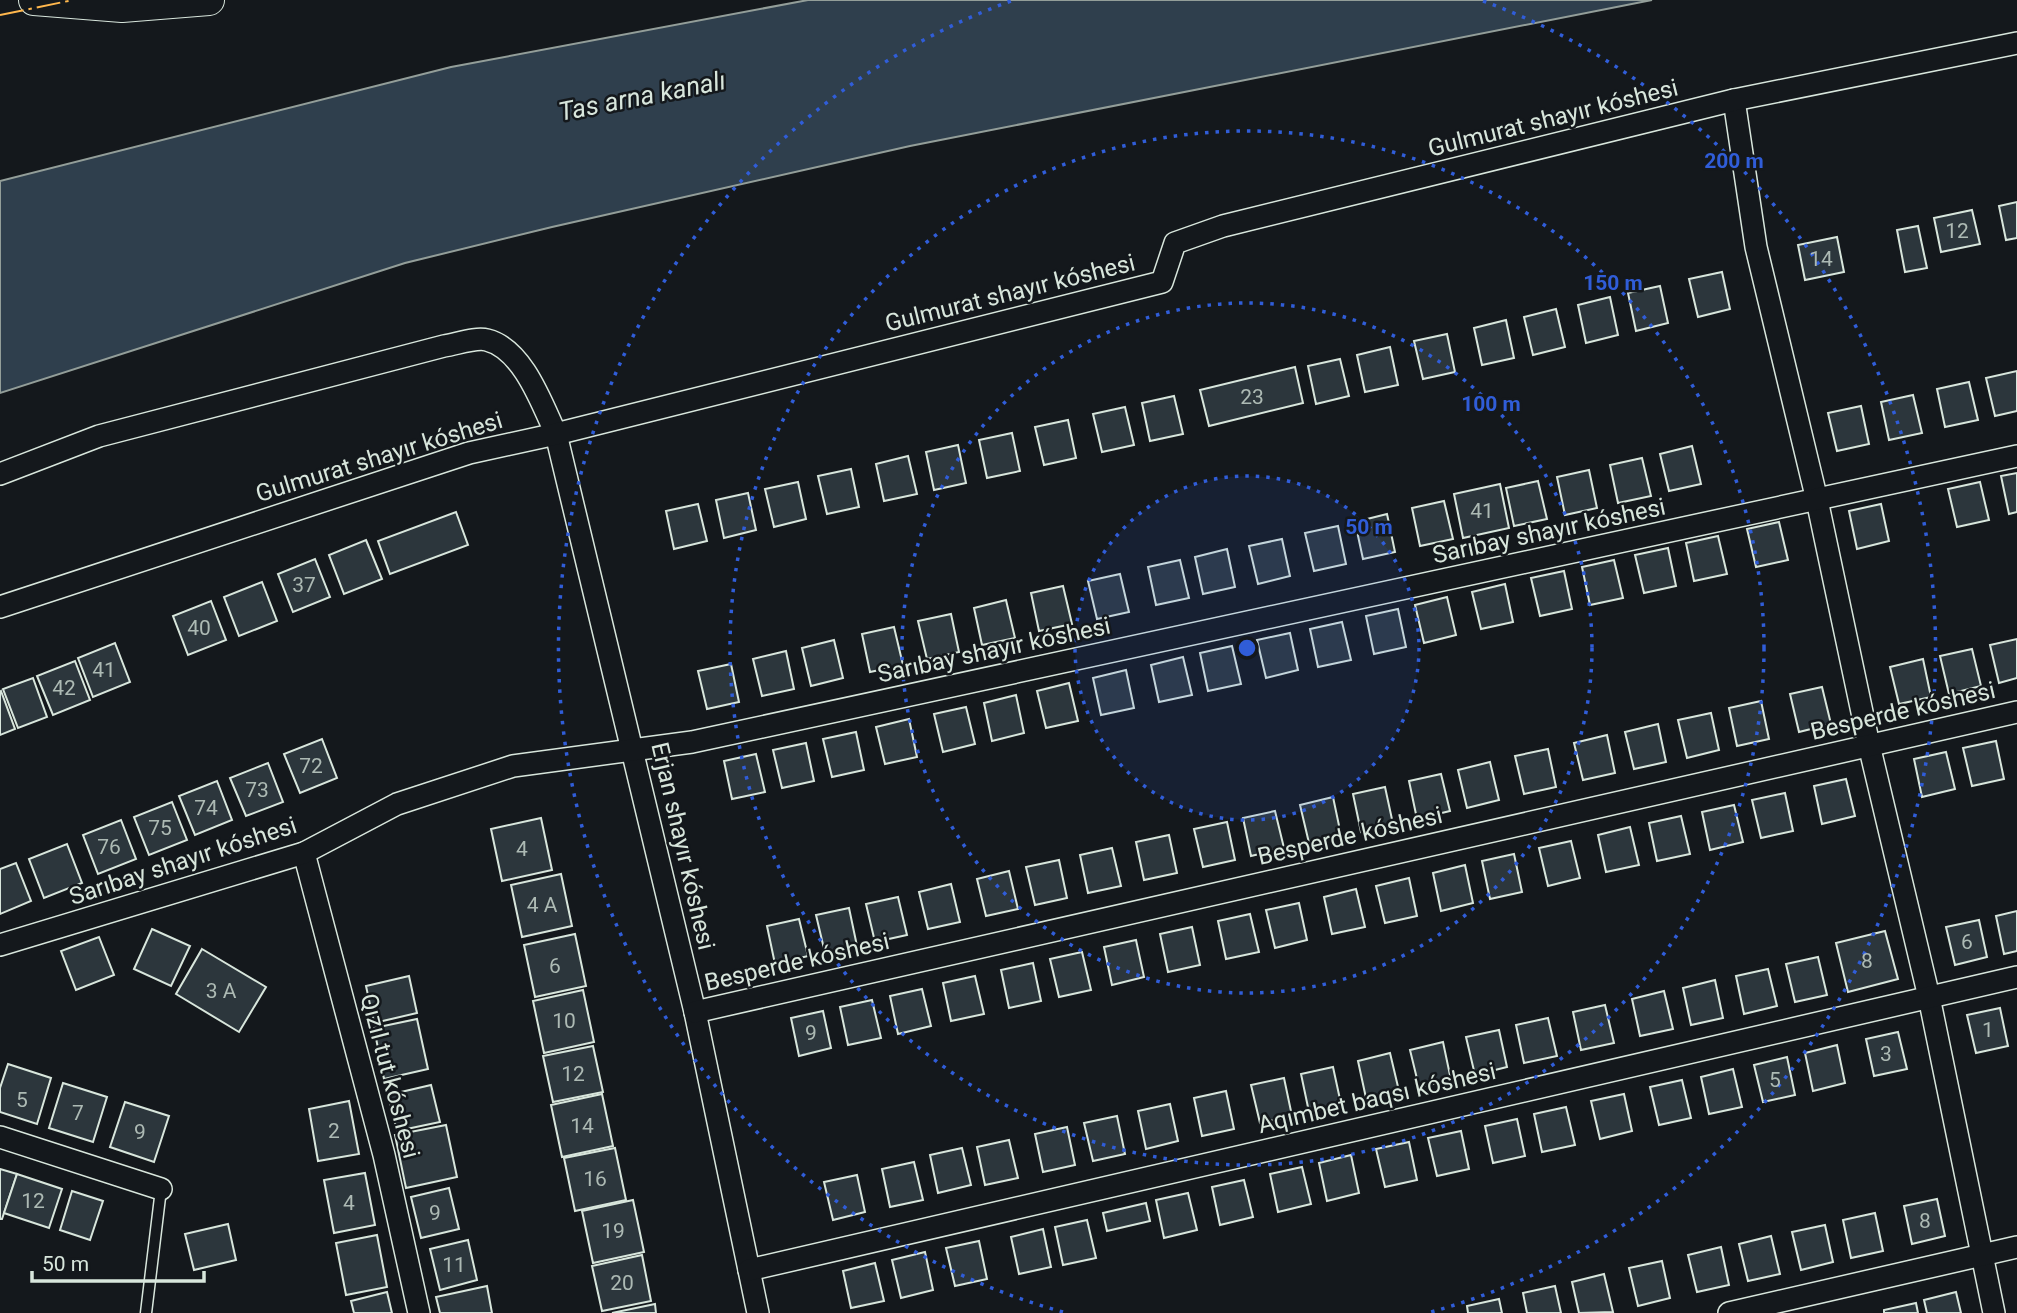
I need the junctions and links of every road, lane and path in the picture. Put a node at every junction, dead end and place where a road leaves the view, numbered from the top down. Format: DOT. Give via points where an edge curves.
graph roads {
  1 [pos="34,0"];
  2 [pos="209,0"];
  3 [pos="2017,43"];
  4 [pos="1734,100"];
  5 [pos="556,434"];
  6 [pos="2017,456"];
  7 [pos="0,474"];
  8 [pos="1816,500"];
  9 [pos="0,607"];
  10 [pos="2017,712"];
  11 [pos="1870,745"];
  12 [pos="633,749"];
  13 [pos="304,853"];
  14 [pos="0,946"];
  15 [pos="2017,977"];
  16 [pos="1929,997"];
  17 [pos="695,1012"];
  18 [pos="0,1136"];
  19 [pos="162,1189"];
  20 [pos="2017,1247"];
  21 [pos="1982,1255"];
  22 [pos="748,1270"];
  23 [pos="146,1313"];
  24 [pos="419,1313"];
  25 [pos="758,1313"];
  26 [pos="1729,1313"];
  27 [pos="1994,1313"];
  1 -- 2 [label="main road" via="122,7"];
  3 -- 4 [label="street, Gulmurat shayır kóshesi"];
  4 -- 5 [label="street, Gulmurat shayır kóshesi" via="1223,226 1175,243 1162,282"];
  4 -- 8 [label="street" via="1756,247"];
  5 -- 7 [label="street, Erjan shayır kóshesi" via="519,361 486,339 99,436"];
  5 -- 9 [label="street, Gulmurat shayır kóshesi" via="469,453"];
  5 -- 12 [label="street, Erjan shayır kóshesi"];
  6 -- 8 [label="street, Sarıbay shayır kóshesi"];
  8 -- 11 [label="street"];
  8 -- 12 [label="street, Sarıbay shayır kóshesi" via="692,742"];
  10 -- 11 [label="street, Besperde kóshesi"];
  11 -- 16 [label="street"];
  11 -- 17 [label="street, Besperde kóshesi"];
  12 -- 13 [label="street, Sarıbay shayır kóshesi" via="513,765 397,804"];
  12 -- 17 [label="street, Erjan shayır kóshesi"];
  13 -- 14 [label="street, Sarıbay shayır kóshesi"];
  13 -- 24 [label="street, Qızıl tut kóshesi" via="384,1155"];
  15 -- 16 [label="street, Aqımbet baqsı kóshesi"];
  16 -- 21 [label="street"];
  16 -- 22 [label="street, Aqımbet baqsı kóshesi"];
  17 -- 22 [label="street, Erjan shayır kóshesi"];
  18 -- 19 [label="street"];
  19 -- 23 [label="lane"];
  20 -- 21 [label="street"];
  21 -- 26 [label="street"];
  21 -- 27 [label="street"];
  22 -- 25 [label="street, Erjan shayır kóshesi"];
}
